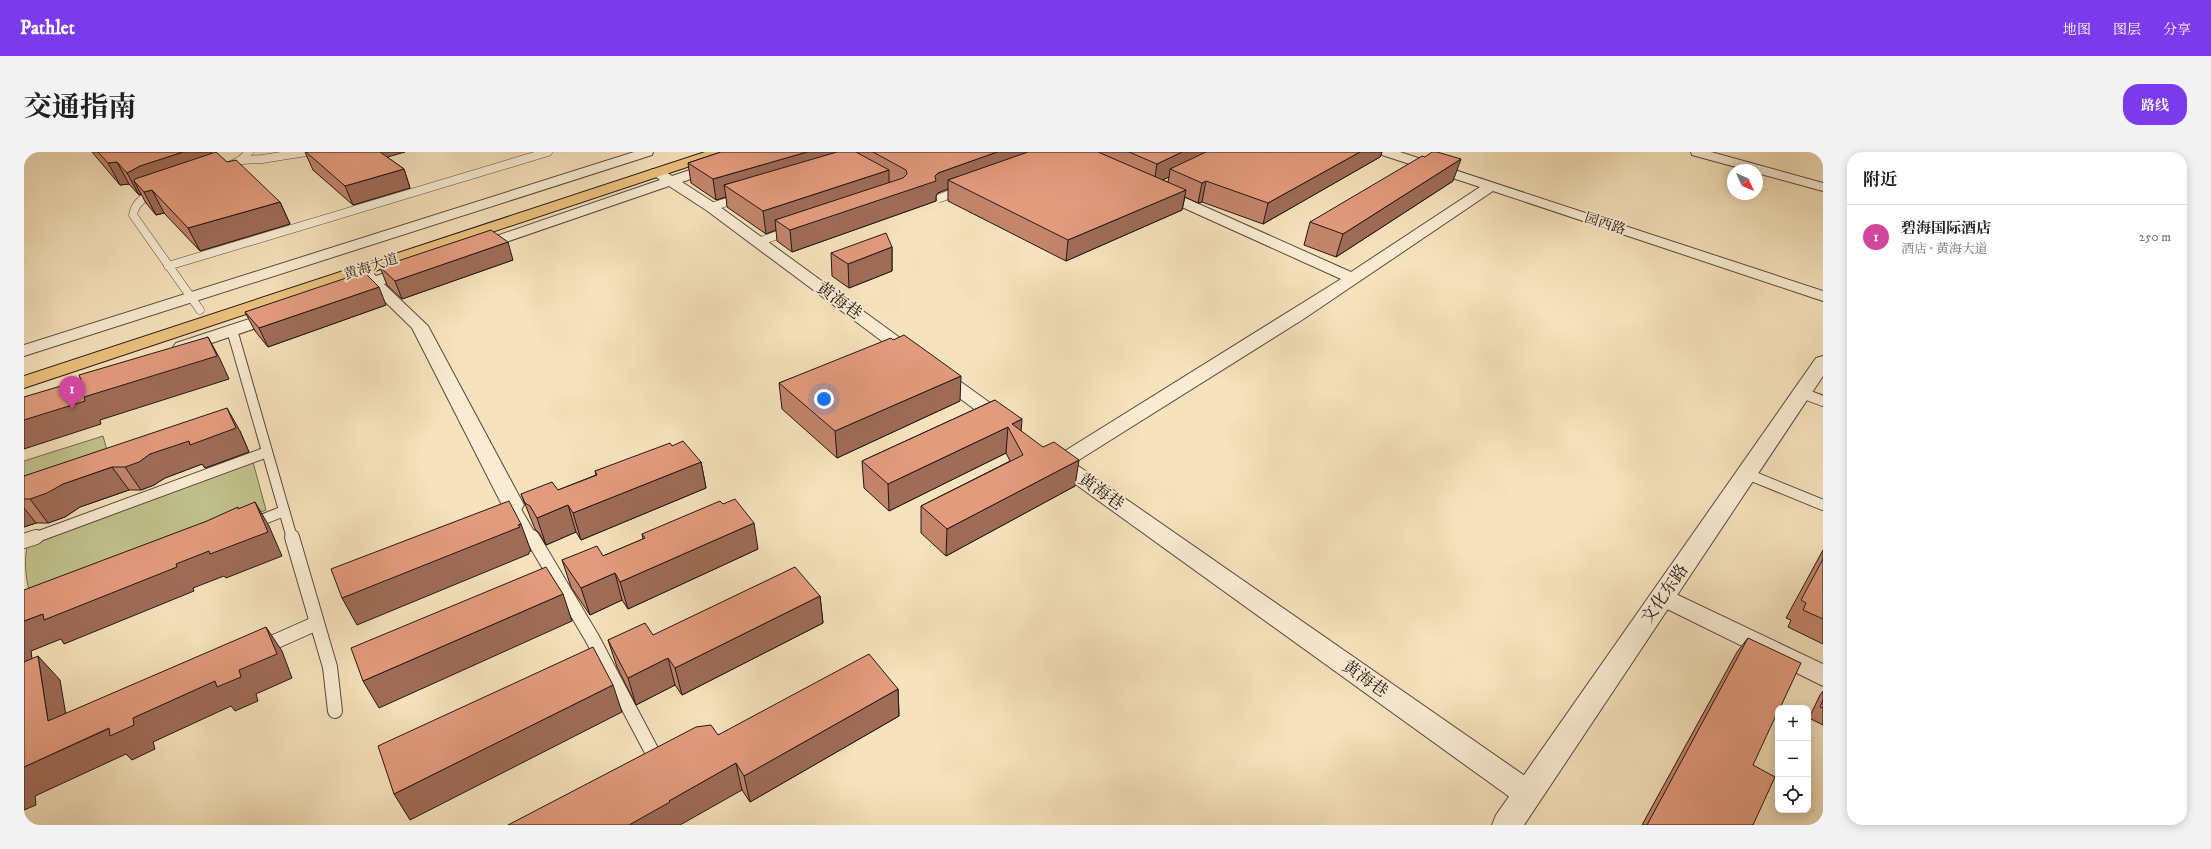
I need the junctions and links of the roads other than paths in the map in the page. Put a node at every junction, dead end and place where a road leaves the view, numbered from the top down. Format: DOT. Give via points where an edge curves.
graph roads {
  1 [pos="249,152"];
  2 [pos="306,152"];
  3 [pos="548,152"];
  4 [pos="647,152"];
  5 [pos="685,152"];
  6 [pos="718,152"];
  7 [pos="756,152"];
  8 [pos="1387,152"];
  9 [pos="1697,152"];
  10 [pos="241,160"];
  11 [pos="214,172"];
  12 [pos="664,177"];
  13 [pos="1823,186"];
  14 [pos="969,187"];
  15 [pos="1153,187"];
  16 [pos="1490,187"];
  17 [pos="166,188"];
  18 [pos="748,196"];
  19 [pos="940,198"];
  20 [pos="711,207"];
  21 [pos="794,230"];
  22 [pos="758,242"];
  23 [pos="168,266"];
  24 [pos="368,276"];
  25 [pos="1353,279"];
  26 [pos="1823,296"];
  27 [pos="329,297"];
  28 [pos="195,304"];
  29 [pos="292,310"];
  30 [pos="232,330"];
  31 [pos="24,351"];
  32 [pos="165,353"];
  33 [pos="1823,362"];
  34 [pos="24,367"];
  35 [pos="24,382"];
  36 [pos="1812,397"];
  37 [pos="1021,435"];
  38 [pos="1040,449"];
  39 [pos="267,452"];
  40 [pos="1060,463"];
  41 [pos="1747,474"];
  42 [pos="1823,505"];
  43 [pos="512,506"];
  44 [pos="284,511"];
  45 [pos="241,528"];
  46 [pos="24,541"];
  47 [pos="1663,596"];
  48 [pos="317,623"];
  49 [pos="252,652"];
  50 [pos="1823,676"];
  51 [pos="335,711"];
  52 [pos="672,759"];
  53 [pos="659,766"];
  54 [pos="646,773"];
  55 [pos="1528,794"];
  56 [pos="1507,825"];
  1 -- 10 [label="lane"];
  2 -- 10 [label="lane" via="268,159"];
  3 -- 23 [label="lane"];
  4 -- 28 [label="street"];
  5 -- 28 [label="main road, 黄海大道"];
  6 -- 12 [label="main road, 黄海大道"];
  7 -- 12 [label="street"];
  8 -- 16 [label="street, 园西路"];
  9 -- 13 [label="street"];
  10 -- 11 [label="lane"];
  12 -- 20 [label="street, 黄海巷"];
  12 -- 24 [label="main road, 黄海大道"];
  14 -- 19 [label="lane"];
  15 -- 25 [label="street"];
  16 -- 25 [label="street"];
  16 -- 26 [label="street, 园西路"];
  17 -- 23 [label="lane" via="144,197 133,209 132,215"];
  18 -- 20 [label="lane"];
  20 -- 22 [label="street, 黄海巷"];
  21 -- 22 [label="lane"];
  22 -- 37 [label="street, 黄海巷"];
  23 -- 28 [label="lane"];
  24 -- 27 [label="street"];
  24 -- 35 [label="main road, 黄海大道"];
  24 -- 43 [label="street" via="419,326"];
  25 -- 40 [label="street"];
  28 -- 31 [label="street"];
  28 -- 34 [label="main road, 黄海大道"];
  29 -- 30 [label="street"];
  30 -- 32 [label="street"];
  30 -- 39 [label="lane"];
  33 -- 36 [label="street, 文化东路"];
  36 -- 41 [label="street, 文化东路"];
  38 -- 40 [label="street, 黄海巷"];
  39 -- 44 [label="lane"];
  39 -- 46 [label="lane"];
  40 -- 55 [label="street, 黄海巷"];
  41 -- 42 [label="lane"];
  41 -- 47 [label="street, 文化东路"];
  43 -- 53 [label="lane" via="592,638"];
  44 -- 45 [label="lane"];
  44 -- 48 [label="lane"];
  47 -- 50 [label="street"];
  47 -- 55 [label="street, 文化东路"];
  48 -- 49 [label="lane"];
  48 -- 51 [label="lane" via="330,667"];
  52 -- 53 [label="lane"];
  53 -- 54 [label="lane"];
  55 -- 56 [label="street, 文化东路"];
}
